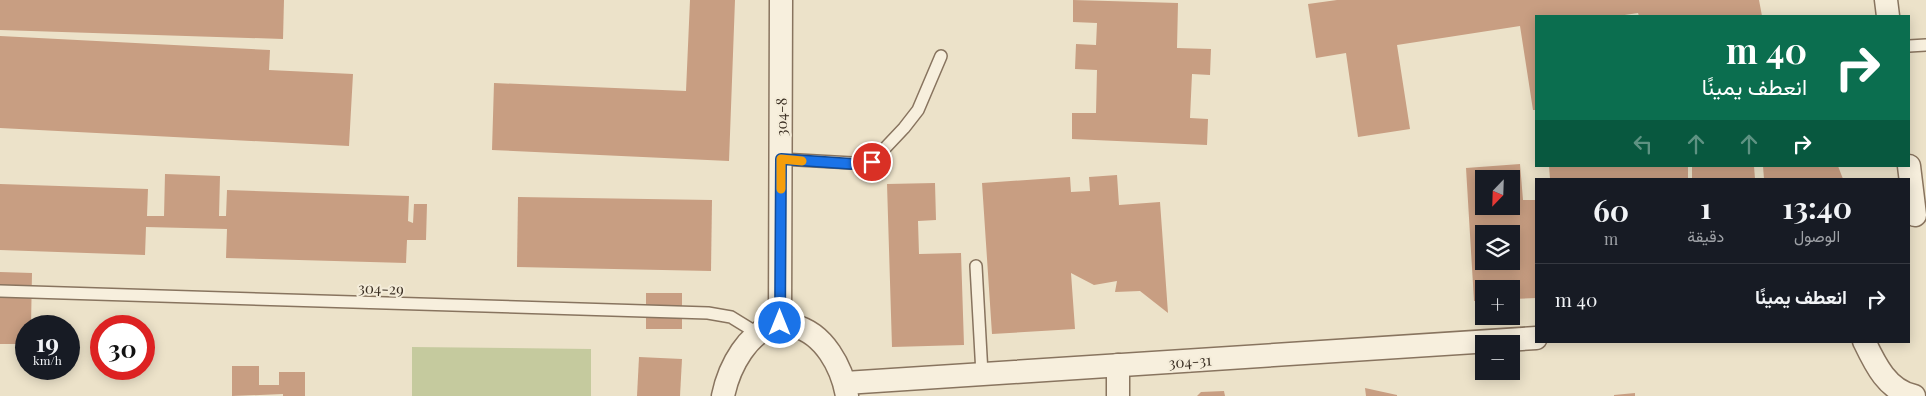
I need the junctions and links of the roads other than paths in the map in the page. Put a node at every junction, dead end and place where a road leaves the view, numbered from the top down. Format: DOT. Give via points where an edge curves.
graph roads {
  1 [pos="781,0"];
  2 [pos="1886,0"];
  3 [pos="1888,15"];
  4 [pos="1926,45"];
  5 [pos="1910,46"];
  6 [pos="941,56"];
  7 [pos="781,159"];
  8 [pos="1909,167"];
  9 [pos="1917,216"];
  10 [pos="976,266"];
  11 [pos="0,291"];
  12 [pos="780,323"];
  13 [pos="757,332"];
  14 [pos="1535,338"];
  15 [pos="1865,343"];
  16 [pos="1118,365"];
  17 [pos="982,374"];
  18 [pos="846,390"];
  19 [pos="723,396"];
  20 [pos="1118,396"];
  21 [pos="1914,396"];
  1 -- 7 [label="street, 304-8"];
  2 -- 3 [label="street"];
  4 -- 5 [label="lane"];
  6 -- 7 [label="lane" via="918,110 870,164"];
  7 -- 12 [label="street, 304-8"];
  8 -- 9 [label="street"];
  10 -- 17 [label="lane"];
  11 -- 13 [label="lane, 304-29" via="708,313 731,317"];
  12 -- 13 [label="street"];
  12 -- 18 [label="street" via="802,328 829,351"];
  13 -- 19 [label="street" via="732,369"];
  14 -- 16 [label="street, 304-31"];
  15 -- 21 [label="street" via="1876,368 1888,382"];
  16 -- 17 [label="street, 304-31"];
  16 -- 20 [label="street"];
  17 -- 18 [label="street, 304-31"];
}
